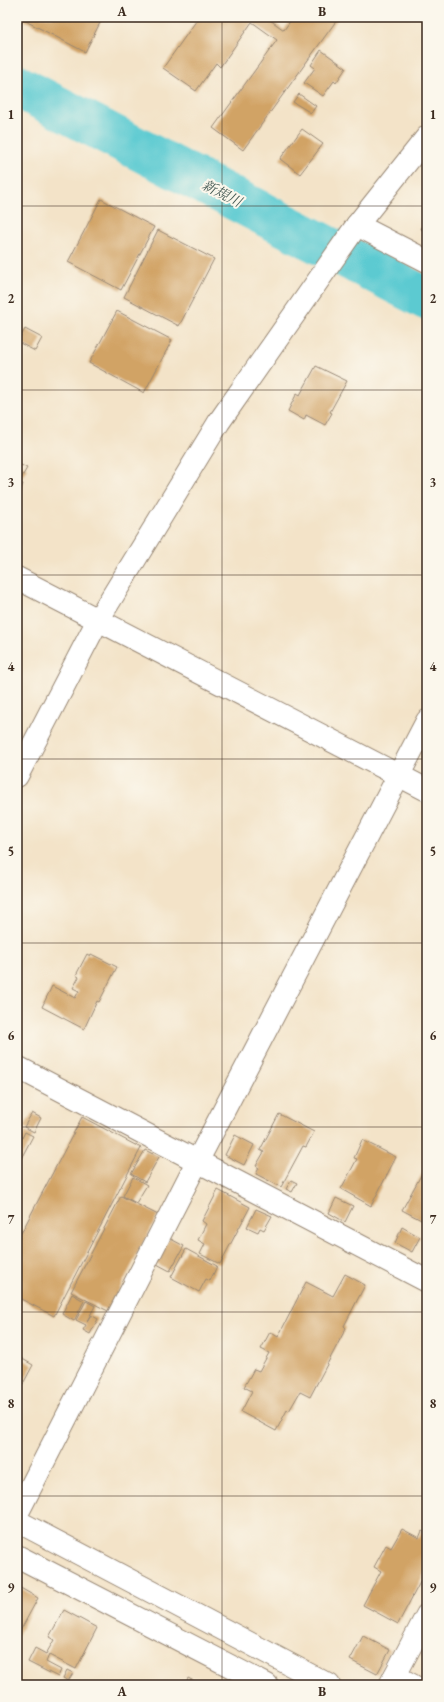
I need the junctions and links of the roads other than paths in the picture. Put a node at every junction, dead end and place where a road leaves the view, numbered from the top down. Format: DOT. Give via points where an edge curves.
graph roads {
  1 [pos="427,137"];
  2 [pos="354,229"];
  3 [pos="427,261"];
  4 [pos="17,578"];
  5 [pos="98,620"];
  6 [pos="427,721"];
  7 [pos="17,776"];
  8 [pos="398,776"];
  9 [pos="427,790"];
  10 [pos="17,1067"];
  11 [pos="198,1160"];
  12 [pos="427,1281"];
  13 [pos="17,1514"];
  14 [pos="17,1521"];
  15 [pos="17,1556"];
  16 [pos="427,1615"];
  17 [pos="399,1682"];
  18 [pos="267,1685"];
  19 [pos="329,1685"];
  1 -- 2 [label="street"];
  2 -- 3 [label="street"];
  2 -- 5 [label="street" via="219,422"];
  4 -- 5 [label="street"];
  5 -- 7 [label="street"];
  5 -- 8 [label="street"];
  6 -- 8 [label="street"];
  8 -- 9 [label="street"];
  8 -- 11 [label="street"];
  10 -- 11 [label="street"];
  11 -- 12 [label="street"];
  11 -- 13 [label="street"];
  14 -- 19 [label="street"];
  15 -- 18 [label="street"];
  16 -- 17 [label="street"];
}
